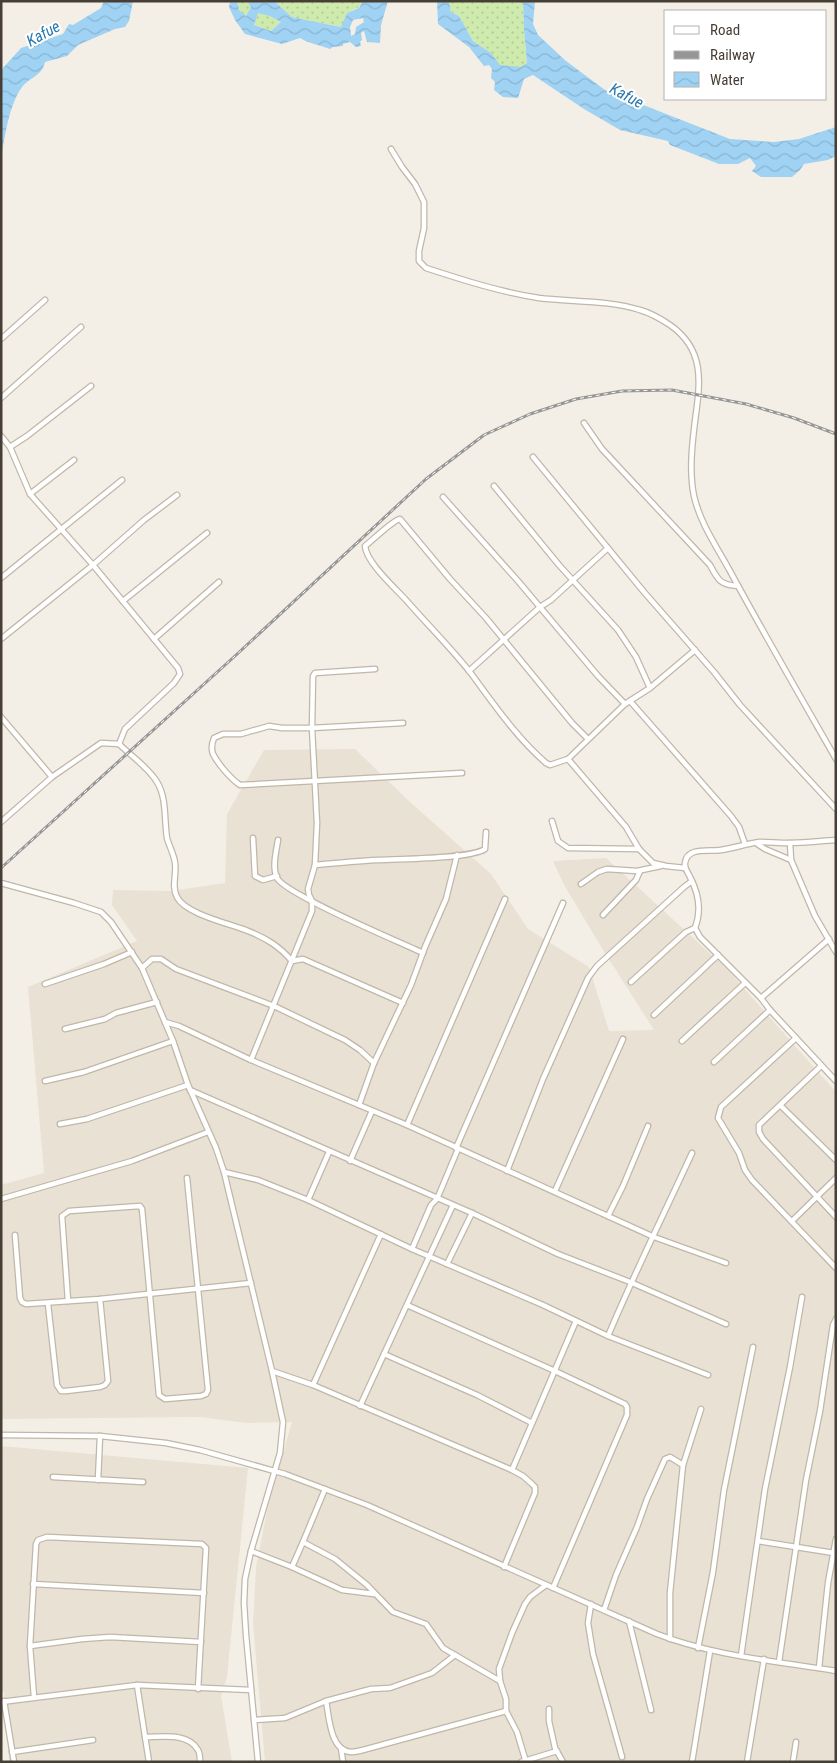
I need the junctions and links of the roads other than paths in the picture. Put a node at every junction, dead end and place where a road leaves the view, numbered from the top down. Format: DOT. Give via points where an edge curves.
graph roads {
  1 [pos="391,148"];
  2 [pos="45,300"];
  3 [pos="81,327"];
  4 [pos="1,339"];
  5 [pos="91,386"];
  6 [pos="1,398"];
  7 [pos="584,423"];
  8 [pos="1,436"];
  9 [pos="10,447"];
  10 [pos="533,458"];
  11 [pos="74,460"];
  12 [pos="122,480"];
  13 [pos="494,486"];
  14 [pos="30,494"];
  15 [pos="177,496"];
  16 [pos="443,496"];
  17 [pos="62,530"];
  18 [pos="207,533"];
  19 [pos="608,548"];
  20 [pos="93,565"];
  21 [pos="1,578"];
  22 [pos="572,580"];
  23 [pos="219,582"];
  24 [pos="738,586"];
  25 [pos="123,601"];
  26 [pos="540,607"];
  27 [pos="154,638"];
  28 [pos="1,639"];
  29 [pos="503,639"];
  30 [pos="695,650"];
  31 [pos="376,669"];
  32 [pos="469,671"];
  33 [pos="650,688"];
  34 [pos="630,701"];
  35 [pos="625,704"];
  36 [pos="1,717"];
  37 [pos="403,722"];
  38 [pos="312,728"];
  39 [pos="588,739"];
  40 [pos="119,744"];
  41 [pos="836,758"];
  42 [pos="568,760"];
  43 [pos="462,773"];
  44 [pos="52,777"];
  45 [pos="315,781"];
  46 [pos="836,809"];
  47 [pos="552,821"];
  48 [pos="1,822"];
  49 [pos="486,832"];
  50 [pos="253,838"];
  51 [pos="278,840"];
  52 [pos="836,840"];
  53 [pos="756,843"];
  54 [pos="790,843"];
  55 [pos="746,844"];
  56 [pos="640,849"];
  57 [pos="458,855"];
  58 [pos="791,860"];
  59 [pos="315,865"];
  60 [pos="662,866"];
  61 [pos="685,868"];
  62 [pos="640,871"];
  63 [pos="277,876"];
  64 [pos="692,881"];
  65 [pos="1,883"];
  66 [pos="582,884"];
  67 [pos="505,899"];
  68 [pos="312,902"];
  69 [pos="563,903"];
  70 [pos="603,915"];
  71 [pos="695,928"];
  72 [pos="828,939"];
  73 [pos="297,948"];
  74 [pos="132,952"];
  75 [pos="836,952"];
  76 [pos="423,953"];
  77 [pos="718,955"];
  78 [pos="303,959"];
  79 [pos="292,961"];
  80 [pos="142,968"];
  81 [pos="631,982"];
  82 [pos="44,984"];
  83 [pos="745,984"];
  84 [pos="761,998"];
  85 [pos="157,1002"];
  86 [pos="403,1003"];
  87 [pos="274,1006"];
  88 [pos="770,1010"];
  89 [pos="654,1015"];
  90 [pos="164,1022"];
  91 [pos="64,1029"];
  92 [pos="796,1038"];
  93 [pos="623,1039"];
  94 [pos="682,1040"];
  95 [pos="173,1041"];
  96 [pos="251,1060"];
  97 [pos="714,1062"];
  98 [pos="374,1063"];
  99 [pos="821,1066"];
  100 [pos="45,1081"];
  101 [pos="836,1081"];
  102 [pos="189,1088"];
  103 [pos="359,1105"];
  104 [pos="781,1106"];
  105 [pos="372,1111"];
  106 [pos="60,1124"];
  107 [pos="406,1125"];
  108 [pos="648,1126"];
  109 [pos="208,1132"];
  110 [pos="457,1148"];
  111 [pos="329,1152"];
  112 [pos="692,1153"];
  113 [pos="836,1160"];
  114 [pos="350,1161"];
  115 [pos="507,1171"];
  116 [pos="224,1172"];
  117 [pos="187,1178"];
  118 [pos="836,1178"];
  119 [pos="555,1191"];
  120 [pos="817,1197"];
  121 [pos="1,1199"];
  122 [pos="437,1199"];
  123 [pos="308,1200"];
  124 [pos="452,1204"];
  125 [pos="472,1213"];
  126 [pos="608,1216"];
  127 [pos="836,1216"];
  128 [pos="792,1221"];
  129 [pos="381,1234"];
  130 [pos="15,1235"];
  131 [pos="654,1237"];
  132 [pos="412,1249"];
  133 [pos="430,1256"];
  134 [pos="726,1263"];
  135 [pos="447,1264"];
  136 [pos="836,1268"];
  137 [pos="630,1282"];
  138 [pos="250,1283"];
  139 [pos="199,1288"];
  140 [pos="149,1294"];
  141 [pos="802,1297"];
  142 [pos="100,1300"];
  143 [pos="68,1301"];
  144 [pos="48,1304"];
  145 [pos="407,1305"];
  146 [pos="576,1321"];
  147 [pos="835,1321"];
  148 [pos="726,1324"];
  149 [pos="608,1336"];
  150 [pos="753,1347"];
  151 [pos="384,1354"];
  152 [pos="272,1371"];
  153 [pos="555,1371"];
  154 [pos="708,1375"];
  155 [pos="313,1385"];
  156 [pos="360,1406"];
  157 [pos="701,1409"];
  158 [pos="532,1423"];
  159 [pos="1,1435"];
  160 [pos="100,1436"];
  161 [pos="683,1465"];
  162 [pos="512,1470"];
  163 [pos="275,1472"];
  164 [pos="53,1477"];
  165 [pos="98,1480"];
  166 [pos="143,1482"];
  167 [pos="325,1489"];
  168 [pos="836,1539"];
  169 [pos="303,1542"];
  170 [pos="758,1542"];
  171 [pos="835,1543"];
  172 [pos="796,1548"];
  173 [pos="250,1551"];
  174 [pos="834,1553"];
  175 [pos="292,1567"];
  176 [pos="504,1567"];
  177 [pos="33,1584"];
  178 [pos="546,1585"];
  179 [pos="553,1588"];
  180 [pos="204,1593"];
  181 [pos="374,1594"];
  182 [pos="591,1604"];
  183 [pos="604,1610"];
  184 [pos="629,1621"];
  185 [pos="670,1639"];
  186 [pos="201,1642"];
  187 [pos="30,1646"];
  188 [pos="698,1648"];
  189 [pos="710,1650"];
  190 [pos="455,1655"];
  191 [pos="740,1656"];
  192 [pos="764,1659"];
  193 [pos="779,1662"];
  194 [pos="819,1668"];
  195 [pos="836,1671"];
  196 [pos="500,1681"];
  197 [pos="137,1685"];
  198 [pos="198,1688"];
  199 [pos="251,1690"];
  200 [pos="34,1697"];
  201 [pos="326,1701"];
  202 [pos="2,1702"];
  203 [pos="548,1710"];
  204 [pos="651,1710"];
  205 [pos="506,1711"];
  206 [pos="254,1720"];
  207 [pos="145,1737"];
  208 [pos="93,1740"];
  209 [pos="796,1742"];
  210 [pos="341,1748"];
  211 [pos="557,1750"];
  212 [pos="12,1752"];
  213 [pos="622,1757"];
  214 [pos="524,1761"];
  215 [pos="14,1762"];
  216 [pos="149,1762"];
  217 [pos="200,1762"];
  218 [pos="258,1762"];
  219 [pos="343,1762"];
  220 [pos="563,1762"];
  221 [pos="692,1762"];
  222 [pos="746,1762"];
  223 [pos="793,1762"];
  1 -- 24 [label="street" via="416,184 424,202 419,260 426,268 487,288 539,298 640,309 657,317 684,338 692,350 700,379 692,470 694,496 701,517"];
  2 -- 4 [label="street"];
  3 -- 6 [label="street"];
  5 -- 9 [label="street"];
  7 -- 24 [label="street" via="602,449 710,565 717,579 726,586"];
  8 -- 9 [label="street"];
  9 -- 14 [label="street"];
  10 -- 19 [label="street"];
  11 -- 14 [label="street"];
  12 -- 17 [label="street"];
  13 -- 22 [label="street"];
  14 -- 17 [label="street"];
  15 -- 20 [label="street"];
  16 -- 26 [label="street"];
  17 -- 20 [label="street"];
  17 -- 21 [label="street"];
  18 -- 25 [label="street"];
  19 -- 22 [label="street"];
  19 -- 30 [label="street"];
  20 -- 25 [label="street"];
  20 -- 28 [label="street"];
  22 -- 26 [label="street"];
  22 -- 33 [label="street" via="618,630 636,657"];
  23 -- 27 [label="street"];
  24 -- 41 [label="street"];
  25 -- 27 [label="street"];
  26 -- 29 [label="street"];
  26 -- 35 [label="street"];
  27 -- 40 [label="street" via="180,674 125,730"];
  29 -- 32 [label="street"];
  29 -- 32 [label="street" via="400,519 365,546 384,577"];
  29 -- 39 [label="street"];
  30 -- 33 [label="street"];
  30 -- 46 [label="street" via="740,705"];
  31 -- 38 [label="street" via="315,673"];
  32 -- 42 [label="street" via="510,725 546,763 550,765"];
  33 -- 34 [label="street"];
  34 -- 35 [label="street"];
  34 -- 55 [label="street" via="731,816"];
  35 -- 39 [label="street"];
  36 -- 44 [label="street"];
  37 -- 38 [label="street"];
  38 -- 45 [label="street"];
  38 -- 45 [label="street" via="269,726 241,734 223,734 214,738 212,748 229,776 240,785"];
  39 -- 42 [label="street"];
  40 -- 44 [label="street" via="101,743"];
  40 -- 79 [label="street" via="160,786 175,864 177,898 188,908 268,941"];
  42 -- 56 [label="street" via="626,827"];
  43 -- 45 [label="street"];
  44 -- 48 [label="street"];
  45 -- 59 [label="street"];
  47 -- 56 [label="street" via="558,841 568,848"];
  49 -- 57 [label="street" via="484,849"];
  50 -- 63 [label="street" via="255,876 263,880"];
  51 -- 63 [label="street"];
  52 -- 54 [label="street"];
  53 -- 54 [label="street"];
  53 -- 55 [label="street"];
  53 -- 58 [label="street"];
  54 -- 58 [label="street"];
  55 -- 61 [label="street" via="695,852 686,858"];
  56 -- 60 [label="street" via="653,863"];
  57 -- 59 [label="street"];
  57 -- 76 [label="street" via="446,899"];
  58 -- 72 [label="street"];
  59 -- 68 [label="street" via="308,889"];
  60 -- 61 [label="street"];
  60 -- 62 [label="street"];
  61 -- 64 [label="street"];
  62 -- 66 [label="street" via="606,869"];
  62 -- 70 [label="street" via="636,880"];
  63 -- 68 [label="street" via="283,885"];
  64 -- 71 [label="street" via="700,911"];
  64 -- 115 [label="street" via="597,966 588,978"];
  65 -- 74 [label="street" via="101,912"];
  67 -- 107 [label="street"];
  68 -- 73 [label="street" via="311,916"];
  68 -- 76 [label="street"];
  69 -- 110 [label="street"];
  71 -- 77 [label="street" via="705,944"];
  71 -- 81 [label="street" via="686,932"];
  72 -- 75 [label="street"];
  72 -- 84 [label="street"];
  73 -- 78 [label="street"];
  73 -- 79 [label="street"];
  74 -- 80 [label="street"];
  74 -- 82 [label="street"];
  76 -- 86 [label="street"];
  77 -- 83 [label="street"];
  77 -- 89 [label="street"];
  78 -- 79 [label="street"];
  78 -- 86 [label="street"];
  79 -- 87 [label="street"];
  80 -- 85 [label="street"];
  80 -- 87 [label="street" via="157,958 176,969"];
  83 -- 84 [label="street"];
  83 -- 94 [label="street"];
  84 -- 88 [label="street"];
  85 -- 90 [label="street"];
  85 -- 91 [label="street"];
  86 -- 98 [label="street"];
  87 -- 96 [label="street"];
  87 -- 98 [label="street" via="345,1040"];
  88 -- 92 [label="street"];
  88 -- 97 [label="street"];
  90 -- 95 [label="street"];
  90 -- 96 [label="street"];
  92 -- 99 [label="street"];
  92 -- 128 [label="street" via="721,1107 717,1115 752,1180"];
  93 -- 119 [label="street"];
  95 -- 100 [label="street" via="84,1072"];
  95 -- 102 [label="street"];
  96 -- 103 [label="street"];
  98 -- 103 [label="street"];
  99 -- 101 [label="street"];
  99 -- 104 [label="street"];
  102 -- 106 [label="street"];
  102 -- 109 [label="street"];
  102 -- 111 [label="street"];
  103 -- 105 [label="street"];
  104 -- 113 [label="street"];
  104 -- 120 [label="street" via="759,1125 760,1136"];
  105 -- 107 [label="street"];
  105 -- 114 [label="street"];
  107 -- 110 [label="street"];
  108 -- 126 [label="street"];
  109 -- 116 [label="street"];
  109 -- 121 [label="street" via="132,1161"];
  110 -- 115 [label="street"];
  110 -- 122 [label="street"];
  111 -- 114 [label="street"];
  111 -- 123 [label="street"];
  112 -- 131 [label="street"];
  114 -- 122 [label="street"];
  115 -- 119 [label="street"];
  116 -- 123 [label="street" via="258,1180"];
  116 -- 138 [label="street"];
  117 -- 139 [label="street"];
  118 -- 120 [label="street"];
  119 -- 126 [label="street"];
  120 -- 127 [label="street"];
  120 -- 128 [label="street"];
  122 -- 124 [label="street"];
  122 -- 132 [label="street" via="431,1205"];
  123 -- 129 [label="street"];
  124 -- 125 [label="street"];
  124 -- 133 [label="street"];
  125 -- 135 [label="street"];
  125 -- 137 [label="street" via="558,1254"];
  126 -- 131 [label="street"];
  128 -- 136 [label="street"];
  129 -- 132 [label="street"];
  129 -- 155 [label="street"];
  130 -- 144 [label="street" via="20,1298 26,1304"];
  131 -- 134 [label="street"];
  131 -- 137 [label="street"];
  132 -- 133 [label="street"];
  133 -- 135 [label="street"];
  133 -- 145 [label="street"];
  135 -- 146 [label="street"];
  137 -- 148 [label="street"];
  137 -- 149 [label="street"];
  138 -- 139 [label="street"];
  138 -- 152 [label="street"];
  139 -- 140 [label="street"];
  139 -- 140 [label="street" via="208,1390 201,1396 165,1399 159,1395"];
  140 -- 142 [label="street"];
  140 -- 143 [label="street" via="140,1206 69,1211 62,1216"];
  141 -- 170 [label="street"];
  142 -- 143 [label="street"];
  142 -- 144 [label="street" via="108,1381 100,1387 66,1391 61,1391 57,1385"];
  143 -- 144 [label="street"];
  145 -- 151 [label="street"];
  145 -- 153 [label="street"];
  146 -- 149 [label="street"];
  146 -- 153 [label="street"];
  147 -- 172 [label="street"];
  149 -- 154 [label="street"];
  150 -- 188 [label="street" via="726,1479"];
  151 -- 156 [label="street"];
  151 -- 158 [label="street"];
  152 -- 155 [label="street"];
  152 -- 163 [label="street" via="283,1422"];
  153 -- 158 [label="street"];
  153 -- 179 [label="street" via="625,1404 627,1411"];
  155 -- 156 [label="street"];
  156 -- 162 [label="street"];
  157 -- 161 [label="street"];
  158 -- 162 [label="street"];
  159 -- 160 [label="street"];
  160 -- 163 [label="street" via="166,1443"];
  160 -- 165 [label="street"];
  161 -- 183 [label="street" via="670,1457 665,1459"];
  161 -- 185 [label="street" via="670,1593"];
  162 -- 176 [label="street" via="532,1484 535,1493"];
  163 -- 167 [label="street"];
  163 -- 173 [label="street"];
  164 -- 165 [label="street"];
  165 -- 166 [label="street"];
  167 -- 169 [label="street"];
  167 -- 176 [label="street"];
  168 -- 171 [label="street"];
  169 -- 175 [label="street"];
  169 -- 181 [label="street" via="335,1559"];
  170 -- 172 [label="street"];
  170 -- 191 [label="street"];
  171 -- 174 [label="street"];
  172 -- 174 [label="street"];
  172 -- 193 [label="street"];
  173 -- 175 [label="street"];
  173 -- 199 [label="street" via="244,1603"];
  174 -- 194 [label="street"];
  175 -- 181 [label="street" via="342,1590"];
  176 -- 178 [label="street"];
  177 -- 180 [label="street"];
  177 -- 180 [label="street" via="36,1544 43,1538 202,1544 206,1548"];
  177 -- 187 [label="street"];
  178 -- 179 [label="street"];
  178 -- 196 [label="street" via="525,1604 499,1669"];
  179 -- 182 [label="street"];
  180 -- 186 [label="street"];
  181 -- 190 [label="street" via="393,1612 426,1624 443,1648"];
  182 -- 183 [label="street"];
  182 -- 213 [label="street" via="588,1623 593,1654"];
  183 -- 184 [label="street"];
  184 -- 185 [label="street"];
  184 -- 204 [label="street"];
  185 -- 188 [label="street"];
  186 -- 187 [label="street" via="110,1637"];
  186 -- 198 [label="street"];
  187 -- 200 [label="street"];
  188 -- 189 [label="street"];
  189 -- 191 [label="street"];
  189 -- 221 [label="street"];
  190 -- 196 [label="street"];
  190 -- 201 [label="street" via="432,1673 390,1688 371,1689"];
  191 -- 192 [label="street"];
  192 -- 193 [label="street"];
  192 -- 222 [label="street"];
  193 -- 194 [label="street"];
  194 -- 195 [label="street"];
  196 -- 205 [label="street"];
  197 -- 198 [label="street"];
  197 -- 200 [label="street"];
  197 -- 207 [label="street"];
  198 -- 199 [label="street"];
  199 -- 206 [label="street"];
  200 -- 202 [label="street"];
  201 -- 206 [label="street" via="285,1718"];
  201 -- 210 [label="street" via="334,1738"];
  202 -- 212 [label="street"];
  203 -- 211 [label="street"];
  205 -- 210 [label="street" via="363,1750 350,1752"];
  205 -- 214 [label="street" via="518,1732"];
  206 -- 218 [label="street"];
  207 -- 216 [label="street"];
  207 -- 217 [label="street" via="181,1738 192,1743 198,1750"];
  208 -- 212 [label="street"];
  209 -- 223 [label="street"];
  210 -- 219 [label="street"];
  211 -- 214 [label="street"];
  211 -- 220 [label="street"];
  212 -- 215 [label="street"];
}
